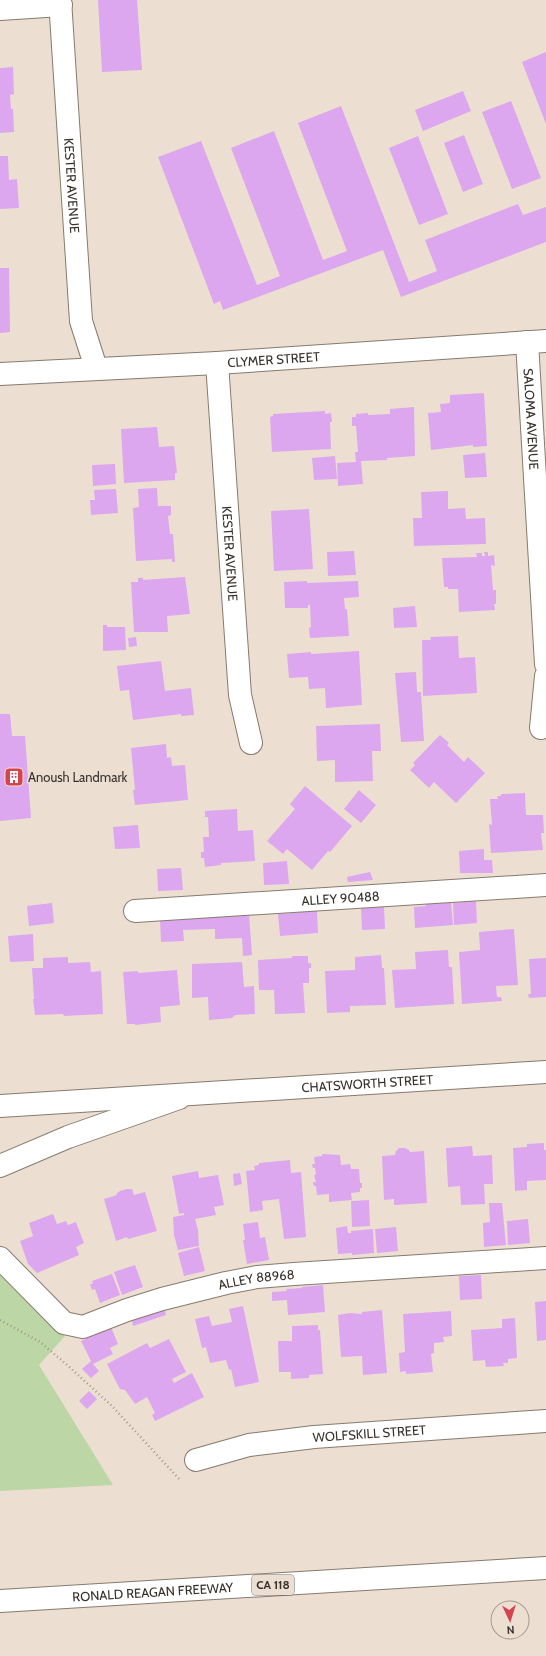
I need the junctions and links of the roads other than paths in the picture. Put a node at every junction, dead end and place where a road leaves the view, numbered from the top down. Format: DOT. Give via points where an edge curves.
graph roads {
  1 [pos="60,3"];
  2 [pos="0,10"];
  3 [pos="537,342"];
  4 [pos="217,363"];
  5 [pos="96,368"];
  6 [pos="0,374"];
  7 [pos="546,664"];
  8 [pos="546,676"];
  9 [pos="541,728"];
  10 [pos="250,743"];
  11 [pos="546,885"];
  12 [pos="136,911"];
  13 [pos="546,1072"];
  14 [pos="189,1094"];
  15 [pos="0,1106"];
  16 [pos="0,1166"];
  17 [pos="0,1258"];
  18 [pos="546,1258"];
  19 [pos="546,1422"];
  20 [pos="196,1460"];
  21 [pos="546,1568"];
  22 [pos="0,1601"];
  1 -- 2 [label="main road"];
  1 -- 5 [label="main road, KESTER AVENUE" via="81,321"];
  3 -- 4 [label="main road, CLYMER STREET"];
  3 -- 7 [label="main road, SALOMA AVENUE"];
  4 -- 5 [label="main road, CLYMER STREET"];
  4 -- 10 [label="main road, KESTER AVENUE" via="240,695"];
  5 -- 6 [label="main road, CLYMER STREET"];
  8 -- 9 [label="main road"];
  11 -- 12 [label="main road, ALLEY 90488"];
  13 -- 14 [label="main road, CHATSWORTH STREET"];
  14 -- 15 [label="main road, CHATSWORTH STREET"];
  14 -- 16 [label="main road, CHATSWORTH STREET" via="68,1137"];
  17 -- 18 [label="main road, ALLEY 88968" via="64,1323 83,1327 162,1299 257,1278"];
  19 -- 20 [label="main road, WOLFSKILL STREET" via="314,1437 249,1445"];
  21 -- 22 [label="main road, RONALD REAGAN FREEWAY / CA 118"];
}
